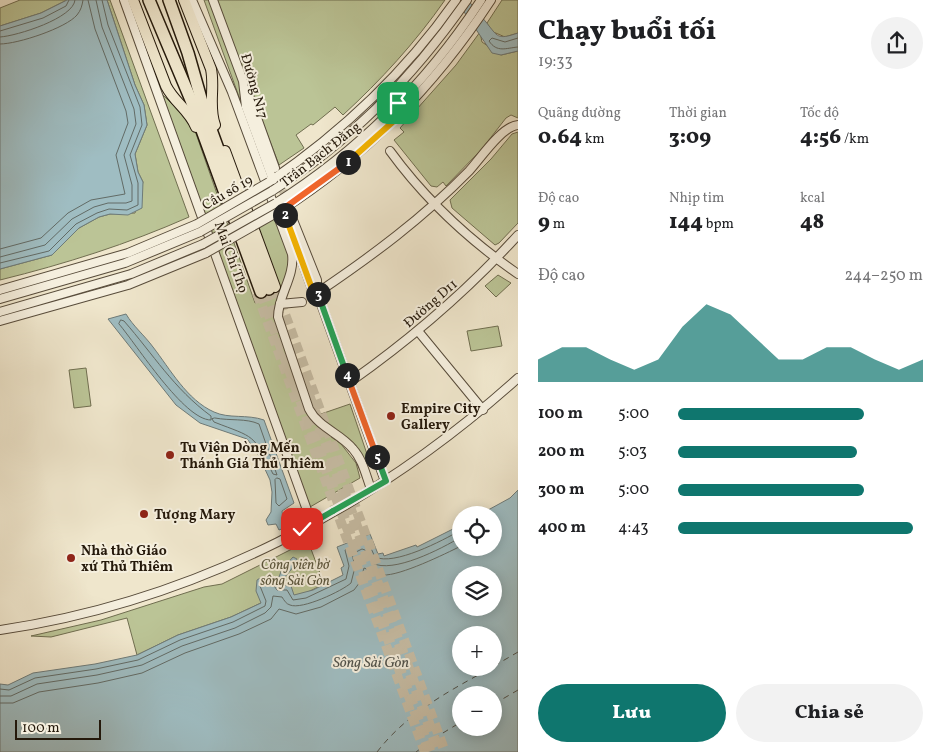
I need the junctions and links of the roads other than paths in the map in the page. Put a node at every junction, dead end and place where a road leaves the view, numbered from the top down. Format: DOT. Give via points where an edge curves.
graph roads {
  1 [pos="124,0"];
  2 [pos="133,0"];
  3 [pos="149,0"];
  4 [pos="184,0"];
  5 [pos="192,0"];
  6 [pos="213,0"];
  7 [pos="456,0"];
  8 [pos="467,0"];
  9 [pos="481,0"];
  10 [pos="491,0"];
  11 [pos="168,2"];
  12 [pos="431,33"];
  13 [pos="438,39"];
  14 [pos="448,46"];
  15 [pos="455,52"];
  16 [pos="243,80"];
  17 [pos="378,100"];
  18 [pos="390,112"];
  19 [pos="396,119"];
  20 [pos="518,125"];
  21 [pos="390,150"];
  22 [pos="275,168"];
  23 [pos="271,181"];
  24 [pos="272,191"];
  25 [pos="434,204"];
  26 [pos="282,210"];
  27 [pos="292,215"];
  28 [pos="186,228"];
  29 [pos="518,235"];
  30 [pos="190,237"];
  31 [pos="194,249"];
  32 [pos="197,257"];
  33 [pos="496,258"];
  34 [pos="76,269"];
  35 [pos="518,274"];
  36 [pos="79,277"];
  37 [pos="0,290"];
  38 [pos="82,290"];
  39 [pos="265,290"];
  40 [pos="317,293"];
  41 [pos="84,298"];
  42 [pos="0,299"];
  43 [pos="302,302"];
  44 [pos="280,304"];
  45 [pos="0,312"];
  46 [pos="0,321"];
  47 [pos="418,331"];
  48 [pos="518,378"];
  49 [pos="350,382"];
  50 [pos="484,410"];
  51 [pos="386,481"];
  52 [pos="371,489"];
  53 [pos="312,524"];
  54 [pos="0,630"];
  1 -- 53 [label="street, Mai Chí Thọ"];
  2 -- 39 [label="main road, Mai Chí Thọ" via="166,86 193,120"];
  3 -- 39 [label="highway, Mai Chí Thọ"];
  4 -- 39 [label="main road" via="211,69 211,114"];
  5 -- 44 [label="street" via="232,92 292,254 290,279"];
  6 -- 16 [label="street, Đường N17"];
  7 -- 12 [label="street"];
  8 -- 13 [label="street, Trần Bạch Đằng"];
  9 -- 14 [label="street, Trần Bạch Đằng"];
  10 -- 15 [label="street"];
  11 -- 39 [label="highway, Mai Chí Thọ" via="188,53"];
  12 -- 13 [label="street"];
  12 -- 17 [label="street"];
  13 -- 14 [label="street"];
  13 -- 17 [label="street, Trần Bạch Đằng"];
  14 -- 15 [label="street"];
  14 -- 18 [label="street, Trần Bạch Đằng"];
  15 -- 19 [label="street"];
  16 -- 22 [label="street"];
  16 -- 23 [label="street, Đường N17" via="246,107"];
  17 -- 18 [label="street"];
  17 -- 23 [label="street, Cầu số 19"];
  17 -- 24 [label="street, Trần Bạch Đằng" via="330,149"];
  18 -- 19 [label="street"];
  18 -- 31 [label="street, Trần Bạch Đằng, bridge" via="336,160 276,203"];
  19 -- 26 [label="street" via="334,173"];
  20 -- 25 [label="street" via="505,130"];
  21 -- 25 [label="street"];
  23 -- 28 [label="street, Cầu số 19, bridge"];
  24 -- 30 [label="street, Cầu số 19, bridge"];
  25 -- 33 [label="street"];
  25 -- 40 [label="street" via="374,254"];
  26 -- 32 [label="street, bridge"];
  26 -- 40 [label="street" via="311,286"];
  27 -- 40 [label="street" via="317,280"];
  28 -- 30 [label="street"];
  28 -- 34 [label="street, Cầu số 19"];
  29 -- 33 [label="street, Đường D11"];
  30 -- 36 [label="street"];
  31 -- 32 [label="street"];
  31 -- 38 [label="street"];
  32 -- 41 [label="street" via="147,278"];
  33 -- 35 [label="street"];
  33 -- 47 [label="street, Đường D11"];
  34 -- 36 [label="street"];
  34 -- 37 [label="street, Cầu số 19"];
  36 -- 42 [label="street"];
  38 -- 41 [label="street"];
  38 -- 45 [label="street"];
  40 -- 49 [label="street"];
  41 -- 46 [label="street"];
  43 -- 44 [label="street"];
  44 -- 52 [label="street" via="279,322 309,409 317,420 360,457"];
  47 -- 49 [label="street, Đường D11"];
  47 -- 50 [label="street"];
  48 -- 50 [label="street"];
  49 -- 51 [label="street"];
  50 -- 51 [label="street"];
  51 -- 52 [label="street"];
  52 -- 53 [label="street"];
  53 -- 54 [label="street" via="238,561 162,591 83,614"];
}
